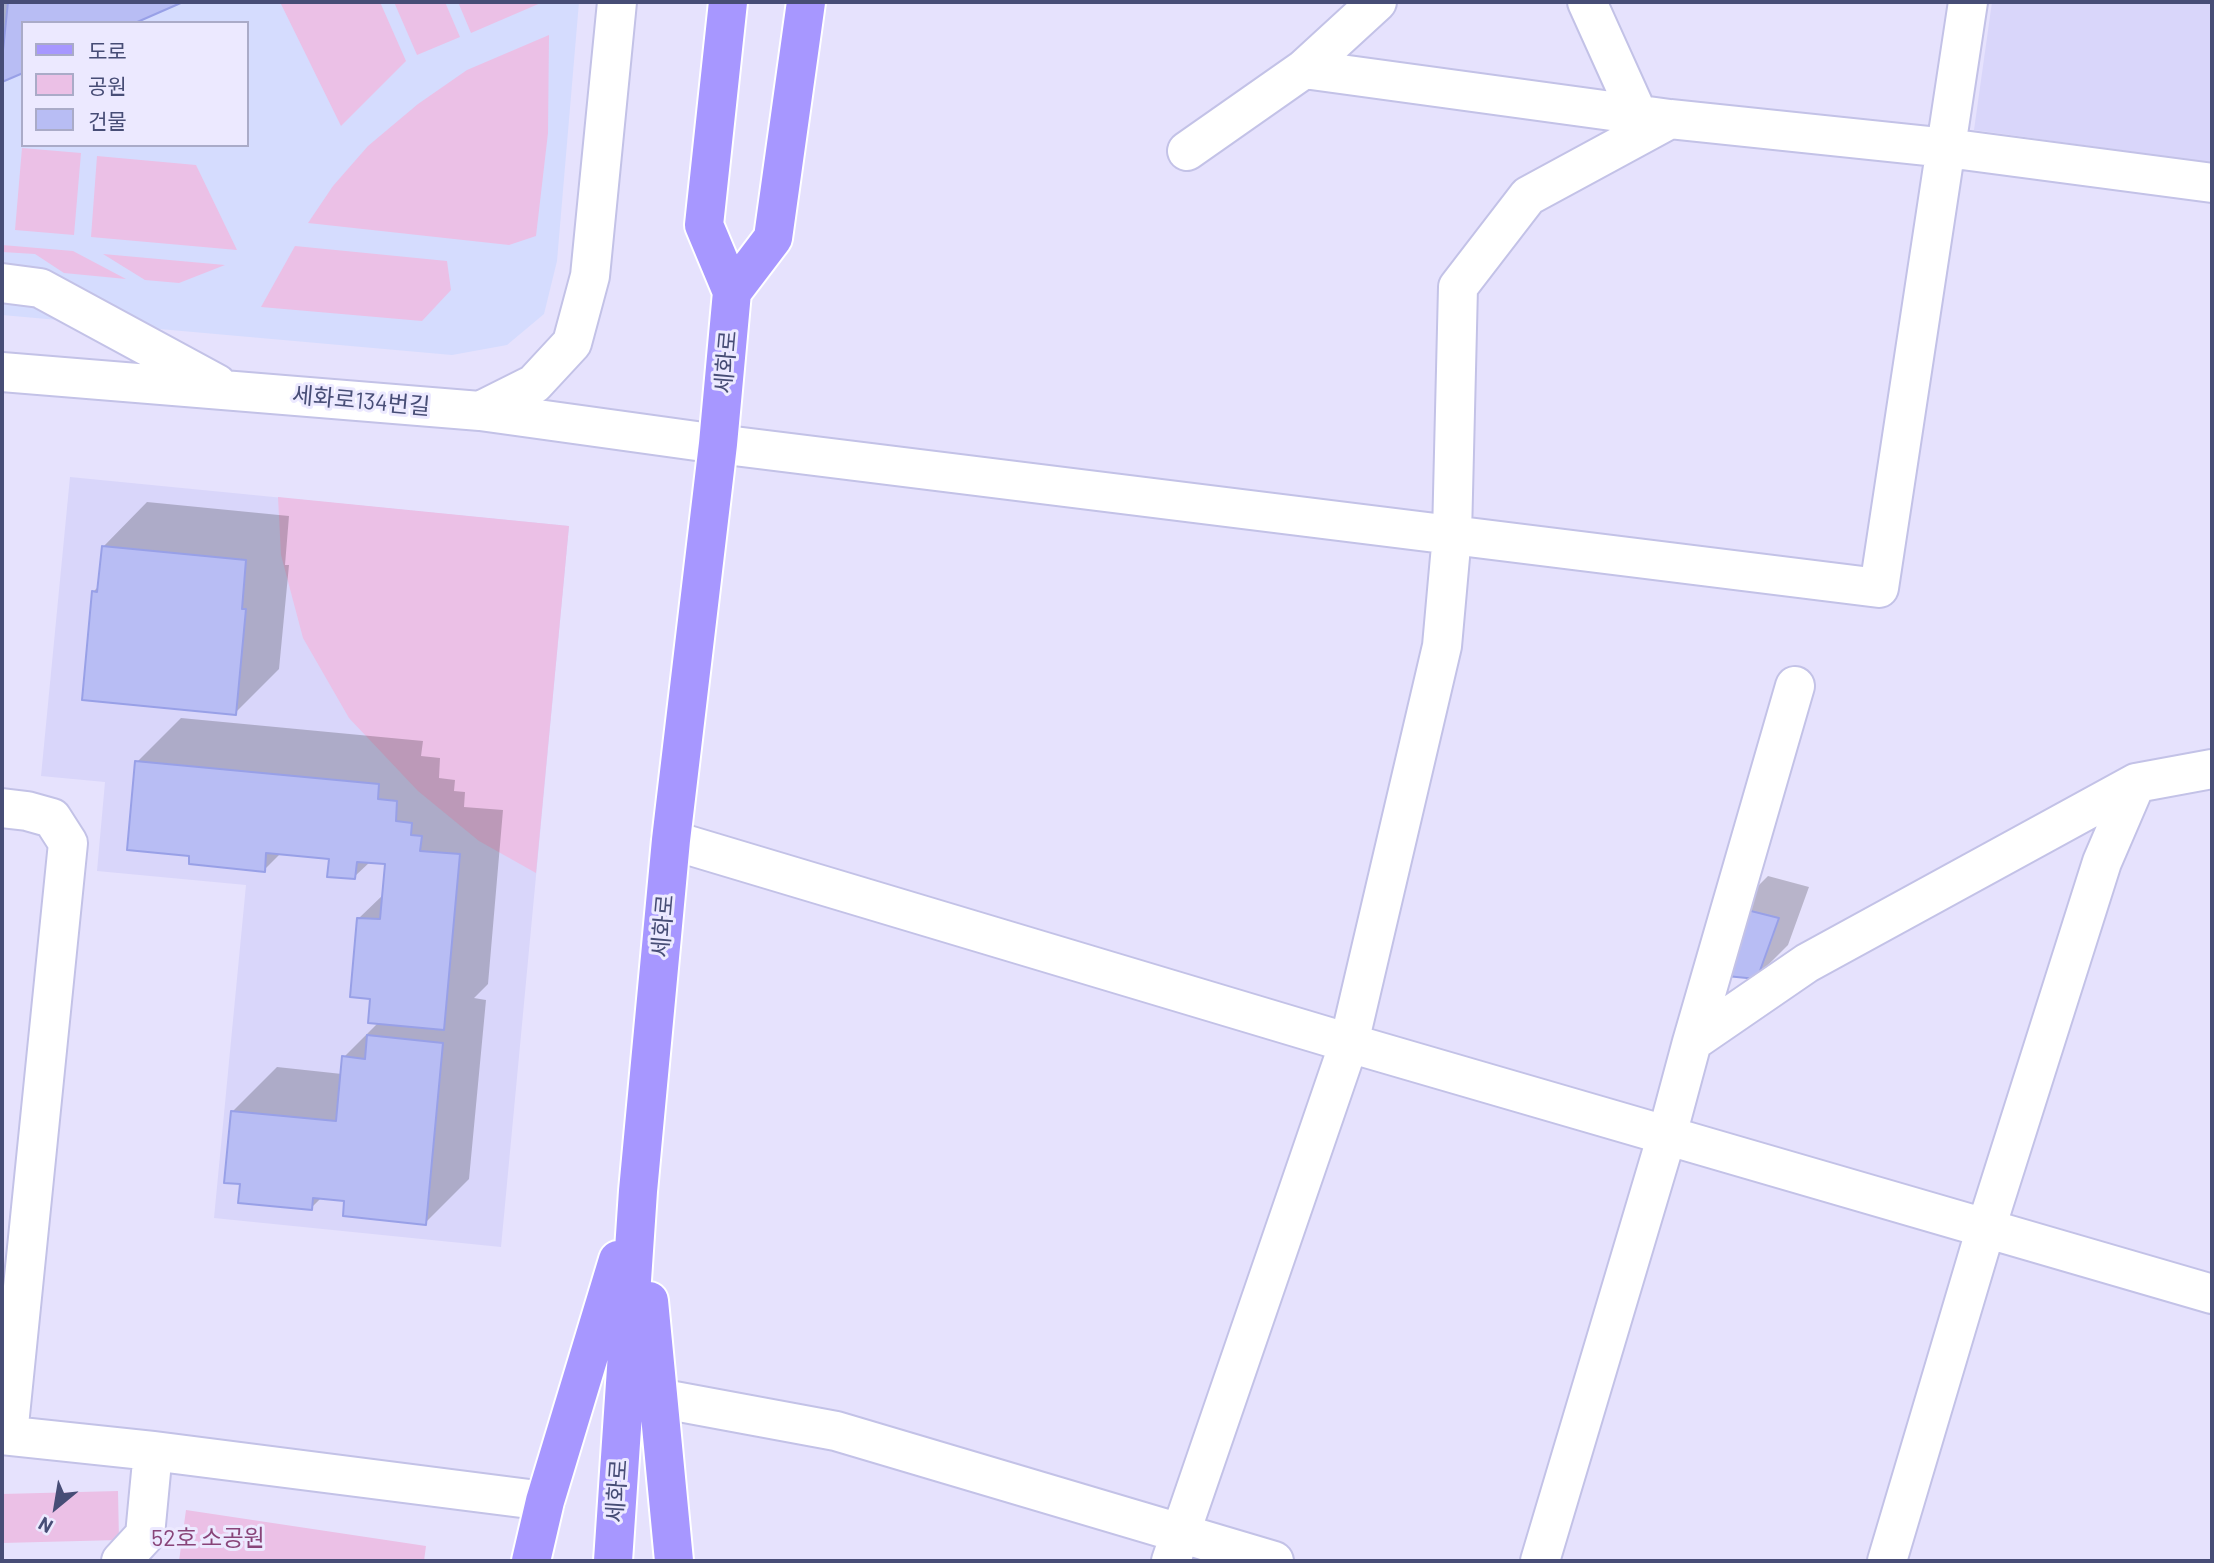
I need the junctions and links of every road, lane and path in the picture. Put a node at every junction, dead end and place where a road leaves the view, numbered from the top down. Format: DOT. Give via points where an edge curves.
graph roads {
  1 [pos="617,2"];
  2 [pos="729,2"];
  3 [pos="806,2"];
  4 [pos="1377,2"];
  5 [pos="1587,2"];
  6 [pos="1968,2"];
  7 [pos="1304,69"];
  8 [pos="1654,117"];
  9 [pos="1947,148"];
  10 [pos="1187,151"];
  11 [pos="2210,184"];
  12 [pos="2,283"];
  13 [pos="732,292"];
  14 [pos="2,372"];
  15 [pos="228,390"];
  16 [pos="480,411"];
  17 [pos="718,444"];
  18 [pos="1452,535"];
  19 [pos="1795,686"];
  20 [pos="2212,769"];
  21 [pos="2136,783"];
  22 [pos="2,808"];
  23 [pos="671,840"];
  24 [pos="1692,1042"];
  25 [pos="1349,1043"];
  26 [pos="1667,1135"];
  27 [pos="638,1191"];
  28 [pos="1986,1228"];
  29 [pos="2212,1294"];
  30 [pos="658,1398"];
  31 [pos="5,1435"];
  32 [pos="153,1451"];
  33 [pos="545,1502"];
  34 [pos="1175,1547"];
  35 [pos="121,1561"];
  36 [pos="531,1561"];
  37 [pos="612,1561"];
  38 [pos="674,1561"];
  39 [pos="1274,1561"];
  40 [pos="1540,1561"];
  41 [pos="1888,1561"];
  1 -- 16 [label="street" via="590,276 572,343 534,384"];
  2 -- 13 [label="main road, 세화로" via="704,225"];
  3 -- 13 [label="main road" via="773,238"];
  4 -- 7 [label="street"];
  5 -- 8 [label="street"];
  6 -- 9 [label="street"];
  7 -- 8 [label="street"];
  7 -- 10 [label="street"];
  8 -- 9 [label="street"];
  8 -- 18 [label="street" via="1528,196 1458,287"];
  9 -- 11 [label="street"];
  9 -- 18 [label="street, 세화로134번길" via="1879,588"];
  12 -- 15 [label="street" via="40,288"];
  13 -- 17 [label="main road, 세화로"];
  14 -- 15 [label="street, 세화로134번길"];
  15 -- 16 [label="street, 세화로134번길"];
  16 -- 17 [label="street, 세화로134번길"];
  17 -- 18 [label="street, 세화로134번길"];
  17 -- 23 [label="main road, 세화로"];
  18 -- 25 [label="street" via="1442,646"];
  19 -- 24 [label="street"];
  20 -- 21 [label="street"];
  21 -- 24 [label="street" via="1807,963"];
  21 -- 28 [label="street" via="2102,862"];
  22 -- 31 [label="street" via="52,818 68,843"];
  23 -- 25 [label="street"];
  23 -- 27 [label="main road, 세화로"];
  24 -- 26 [label="street"];
  25 -- 26 [label="street"];
  25 -- 34 [label="street"];
  26 -- 28 [label="street"];
  26 -- 40 [label="street"];
  27 -- 30 [label="main road"];
  27 -- 33 [label="main road"];
  27 -- 37 [label="main road, 세화로"];
  28 -- 29 [label="street"];
  28 -- 41 [label="street"];
  30 -- 34 [label="street" via="836,1431"];
  30 -- 38 [label="main road"];
  31 -- 32 [label="street"];
  32 -- 33 [label="street"];
  32 -- 35 [label="street" via="145,1535"];
  33 -- 36 [label="main road"];
  34 -- 39 [label="street"];
}
